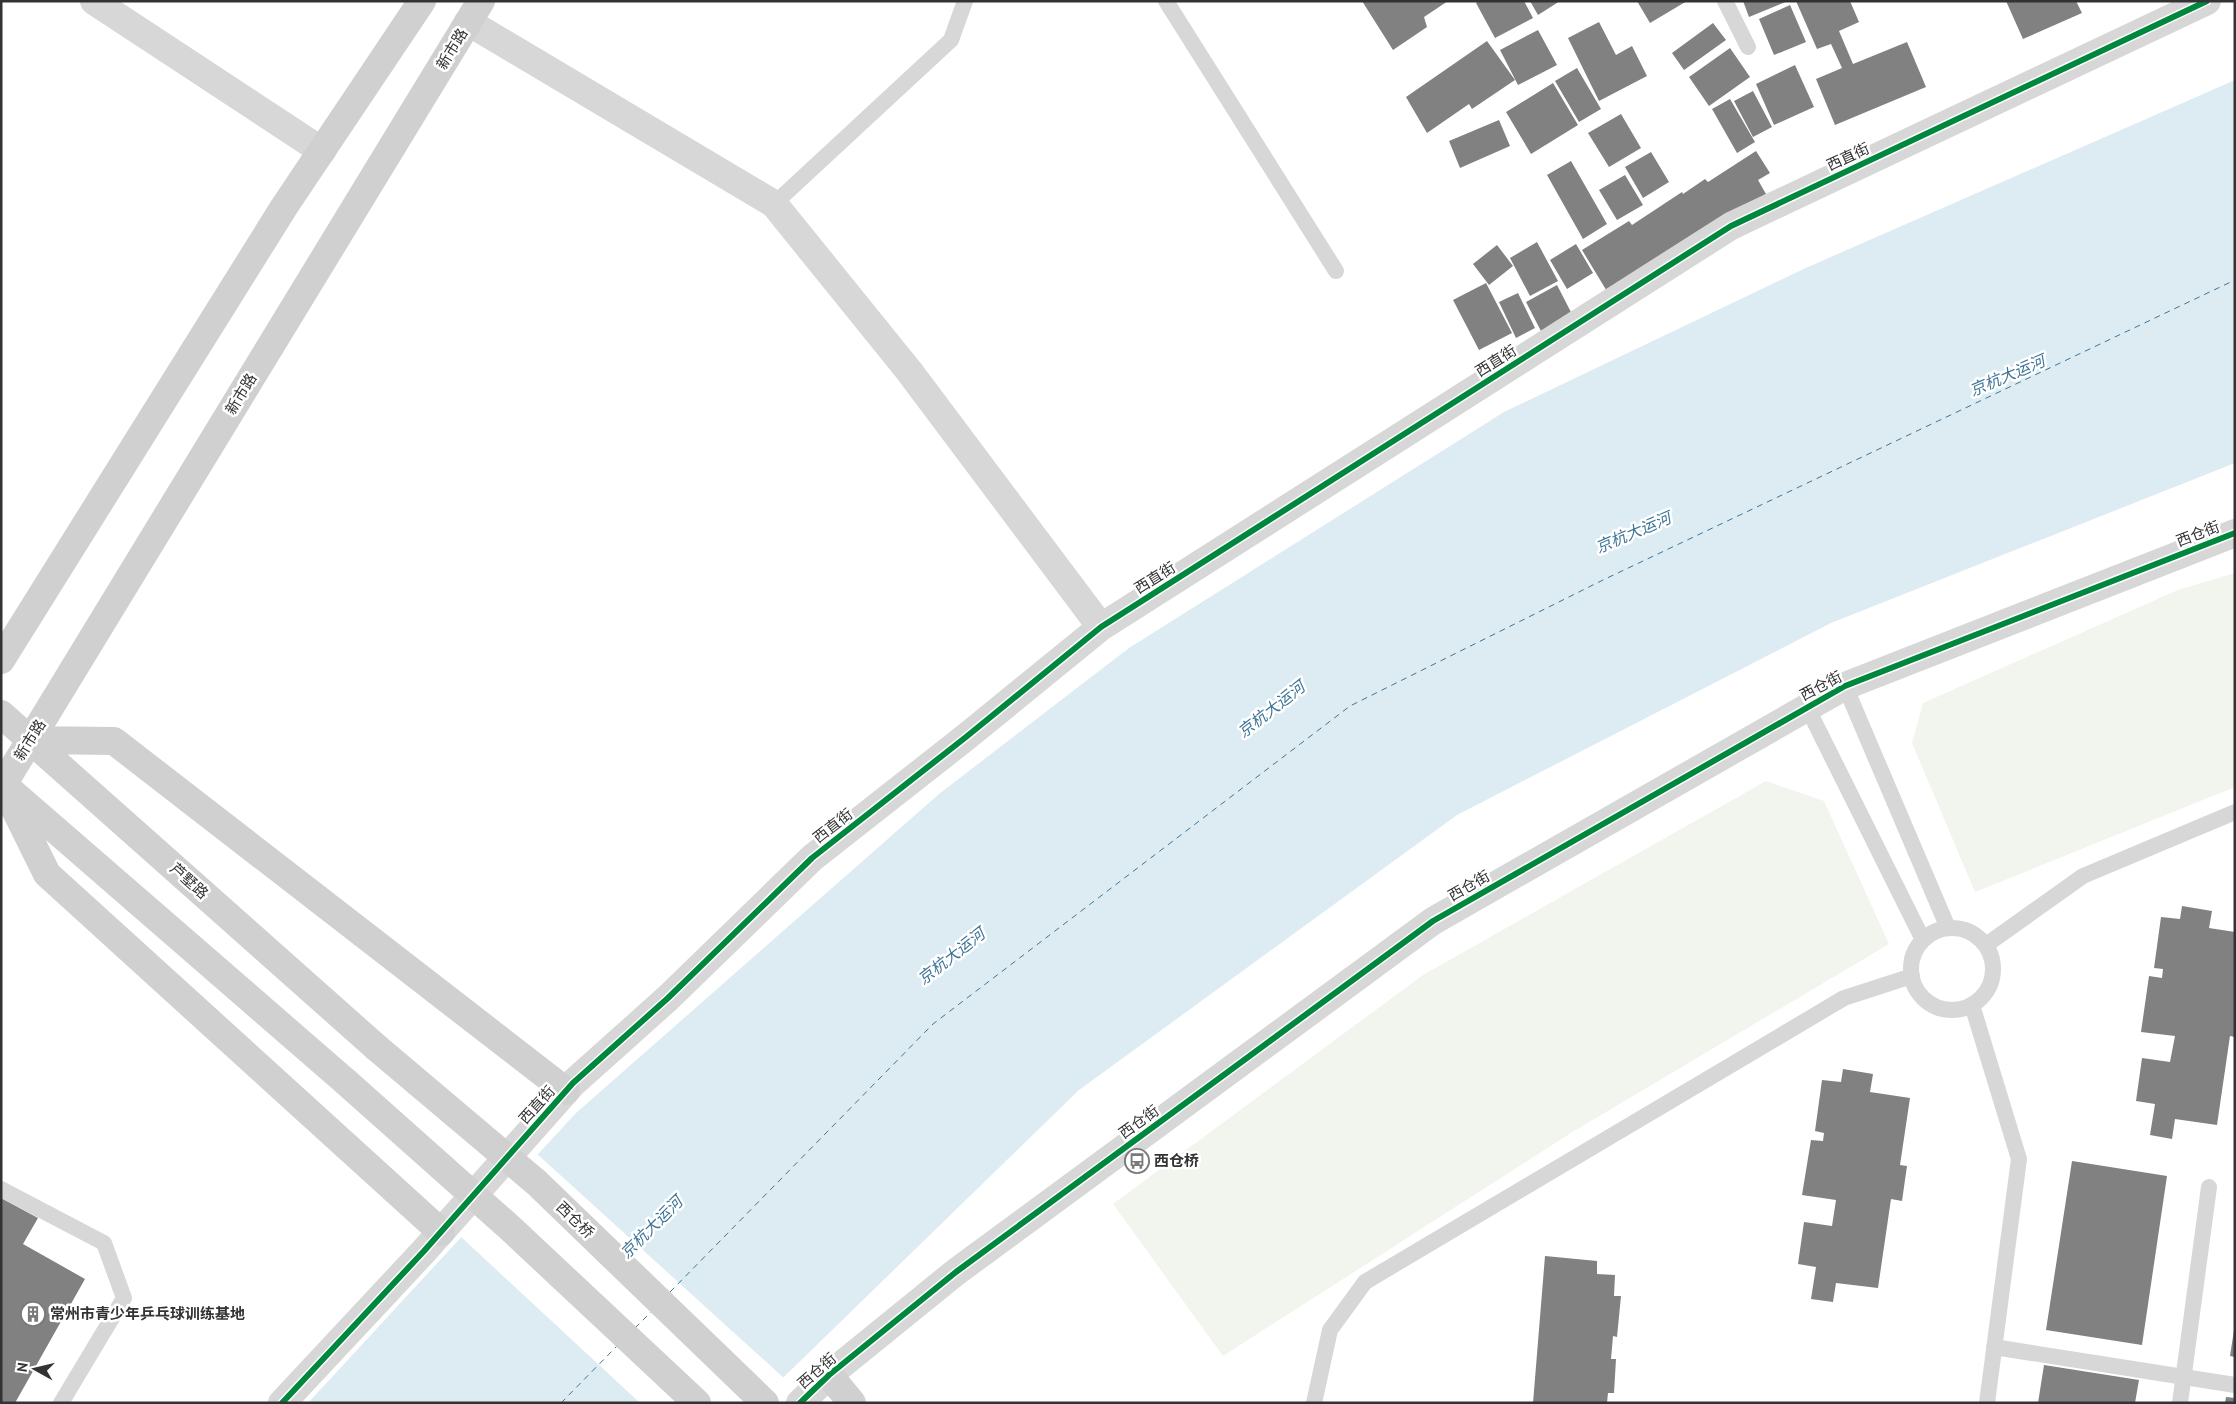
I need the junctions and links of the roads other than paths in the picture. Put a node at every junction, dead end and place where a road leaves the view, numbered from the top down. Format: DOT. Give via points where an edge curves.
graph roads {
  1 [pos="94,1"];
  2 [pos="422,1"];
  3 [pos="965,1"];
  4 [pos="1166,1"];
  5 [pos="1725,1"];
  6 [pos="2207,1"];
  7 [pos="475,12"];
  8 [pos="1748,47"];
  9 [pos="322,151"];
  10 [pos="774,204"];
  11 [pos="1336,271"];
  12 [pos="2235,533"];
  13 [pos="1101,627"];
  14 [pos="1,660"];
  15 [pos="1844,686"];
  16 [pos="1807,707"];
  17 [pos="1,714"];
  18 [pos="30,740"];
  19 [pos="2,785"];
  20 [pos="2235,812"];
  21 [pos="1948,928"];
  22 [pos="1924,940"];
  23 [pos="1986,945"];
  24 [pos="1912,976"];
  25 [pos="1972,1005"];
  26 [pos="377,1048"];
  27 [pos="566,1091"];
  28 [pos="2208,1187"];
  29 [pos="1,1188"];
  30 [pos="440,1232"];
  31 [pos="1994,1347"];
  32 [pos="829,1375"];
  33 [pos="2184,1377"];
  34 [pos="2235,1385"];
  35 [pos="62,1403"];
  36 [pos="282,1403"];
  37 [pos="697,1403"];
  38 [pos="765,1403"];
  39 [pos="800,1403"];
  40 [pos="852,1403"];
  41 [pos="1314,1403"];
  42 [pos="1987,1403"];
  43 [pos="2180,1403"];
  1 -- 9 [label="street"];
  2 -- 9 [label="main road"];
  3 -- 10 [label="lane" via="951,40"];
  4 -- 11 [label="lane"];
  5 -- 8 [label="lane"];
  6 -- 13 [label="street, 西直街" via="1731,226"];
  7 -- 10 [label="street"];
  7 -- 18 [label="main road, 新市路"];
  9 -- 14 [label="main road"];
  10 -- 13 [label="street" via="908,371"];
  12 -- 15 [label="street, 西仓街"];
  13 -- 27 [label="street, 西直街" via="812,858 668,998"];
  15 -- 16 [label="street, 西仓街"];
  15 -- 21 [label="lane"];
  16 -- 22 [label="lane"];
  16 -- 32 [label="street, 西仓街" via="1433,921 956,1272"];
  17 -- 18 [label="main road, 芦墅路"];
  18 -- 19 [label="main road, 新市路"];
  18 -- 26 [label="main road, 芦墅路"];
  18 -- 27 [label="main road" via="114,741"];
  19 -- 30 [label="main road" via="47,874"];
  19 -- 37 [label="main road, bridge" via="509,1226"];
  20 -- 23 [label="lane" via="2083,876"];
  21 -- 22 [label="lane" via="1935,931"];
  21 -- 23 [label="lane" via="1976,934"];
  22 -- 24 [label="lane" via="1916,950"];
  23 -- 25 [label="lane" via="1992,958 1990,986"];
  24 -- 25 [label="lane" via="1916,988 1934,1006 1953,1010"];
  24 -- 41 [label="lane" via="1844,998 1364,1282 1330,1330"];
  25 -- 31 [label="lane" via="2019,1159"];
  26 -- 38 [label="main road, 西仓桥, bridge" via="537,1183"];
  27 -- 30 [label="street, 西直街"];
  28 -- 33 [label="lane"];
  29 -- 35 [label="lane" via="104,1243 124,1298"];
  30 -- 36 [label="street, 西直街"];
  31 -- 33 [label="lane"];
  31 -- 42 [label="lane"];
  32 -- 39 [label="street, 西仓街"];
  32 -- 40 [label="main road"];
  33 -- 34 [label="lane"];
  33 -- 43 [label="lane"];
}
